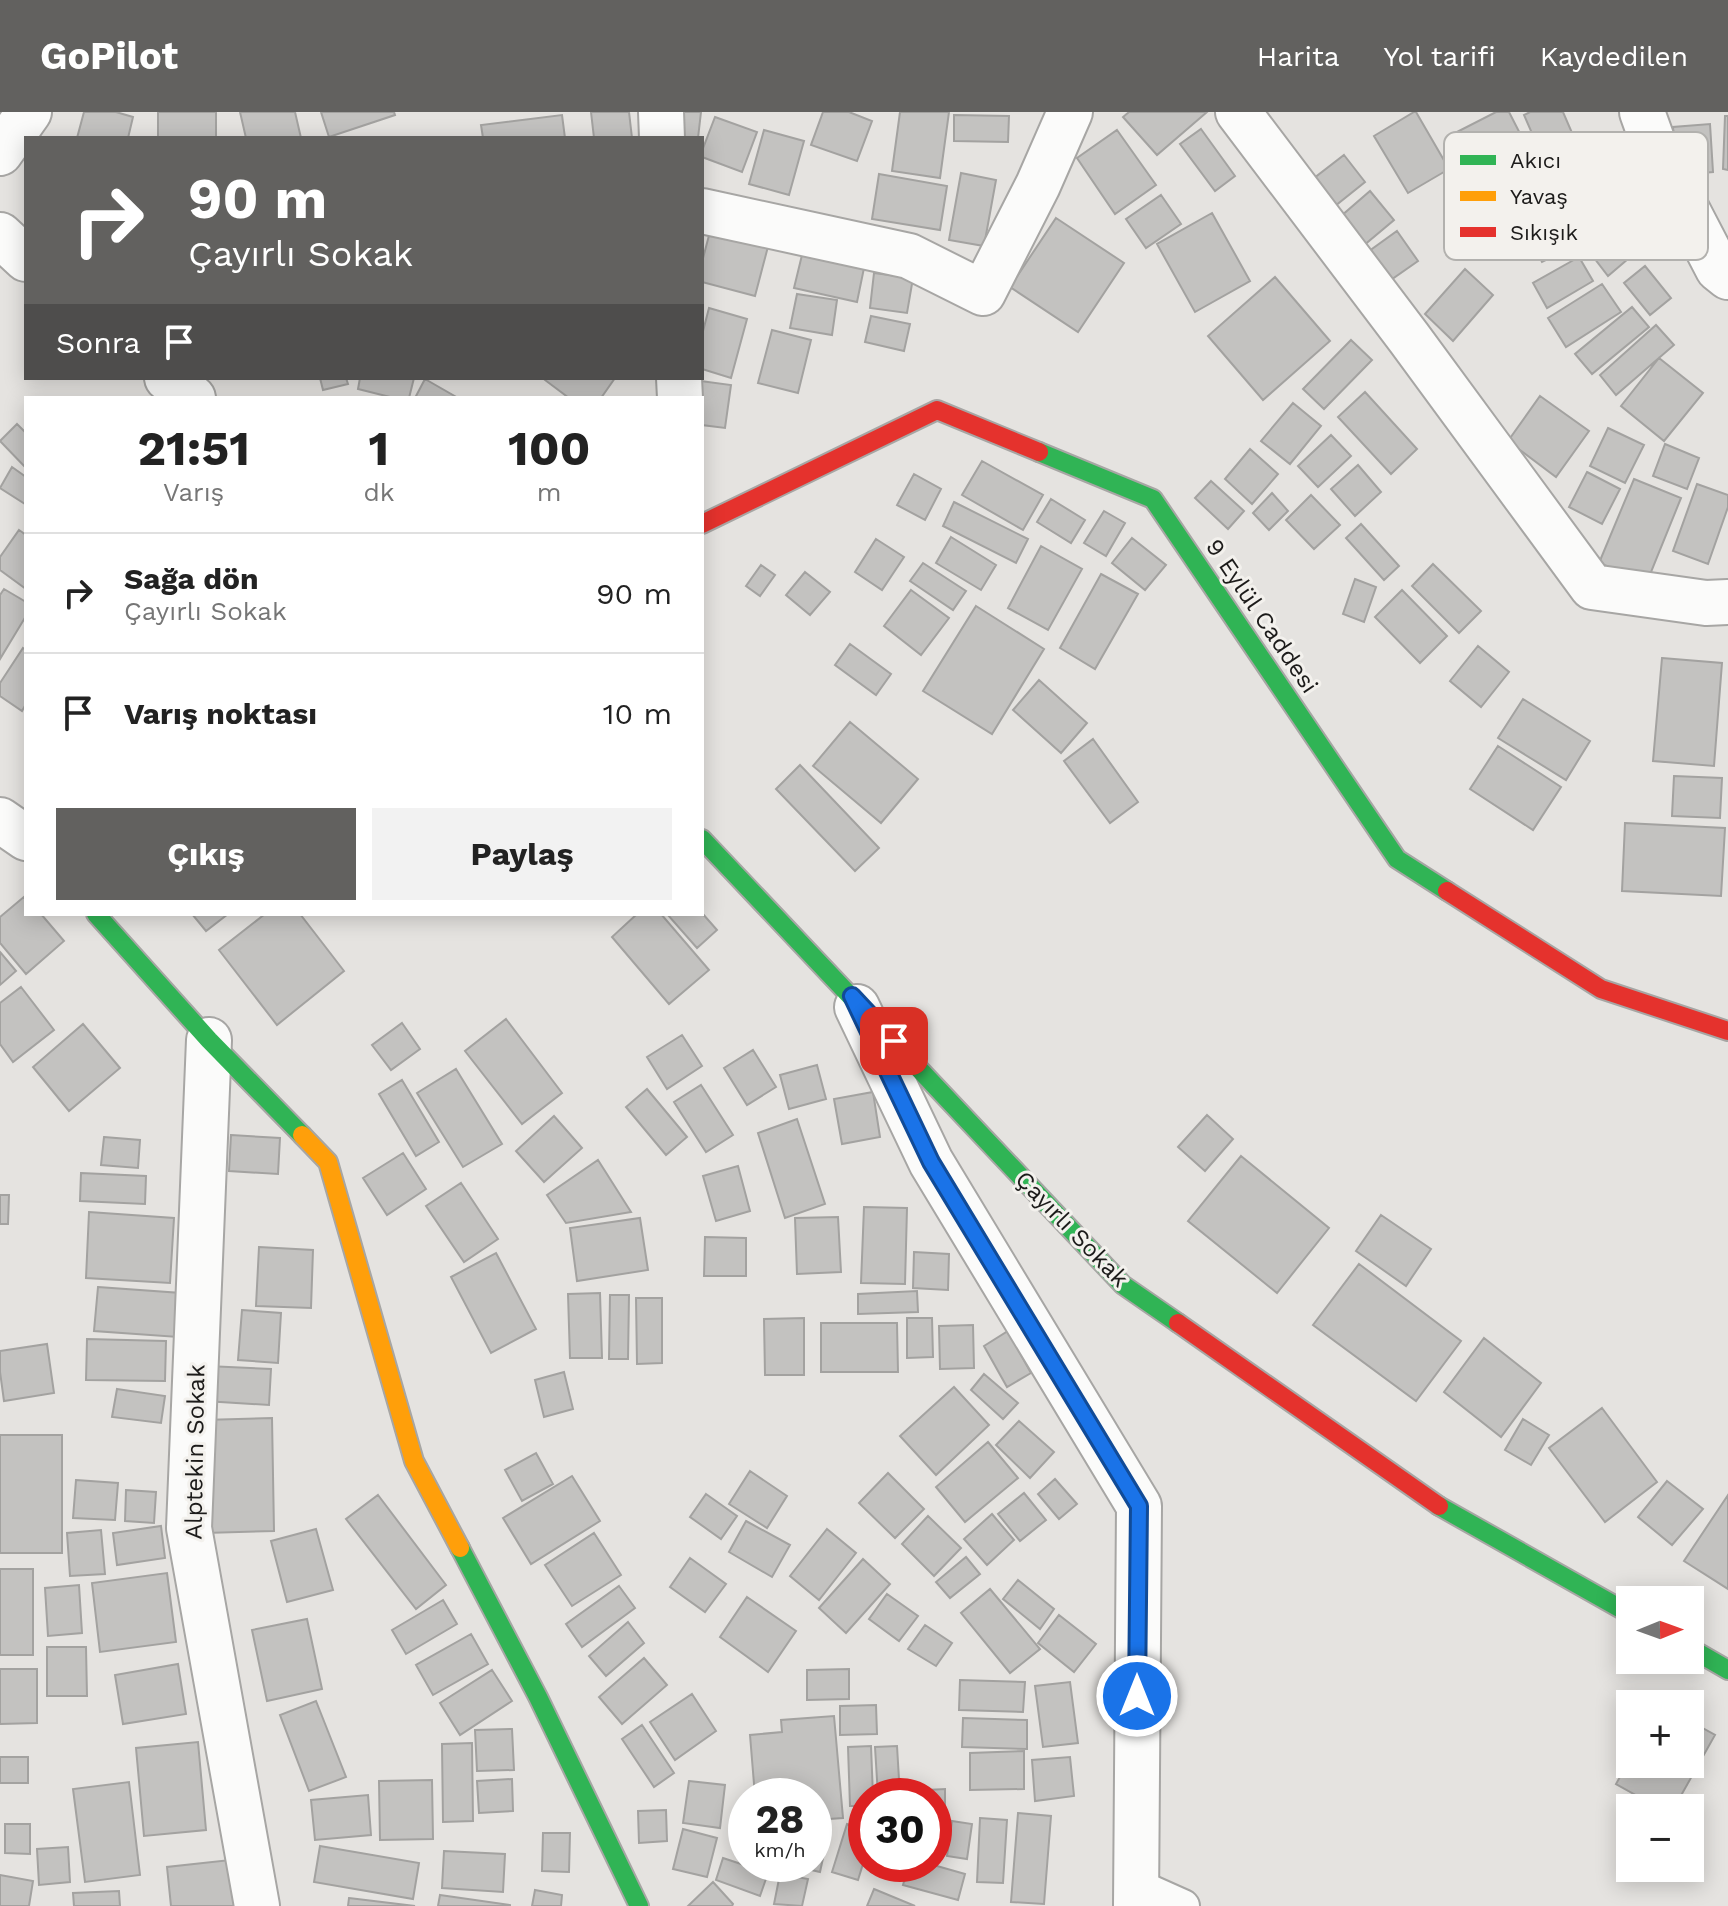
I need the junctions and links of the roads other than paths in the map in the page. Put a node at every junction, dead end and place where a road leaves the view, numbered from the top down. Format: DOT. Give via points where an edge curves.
graph roads {
  1 [pos="29,112"];
  2 [pos="661,112"];
  3 [pos="1070,112"];
  4 [pos="1238,112"];
  5 [pos="1642,112"];
  6 [pos="1649,132"];
  7 [pos="662,136"];
  8 [pos="0,153"];
  9 [pos="704,211"];
  10 [pos="0,235"];
  11 [pos="1708,250"];
  12 [pos="24,257"];
  13 [pos="1728,277"];
  14 [pos="170,380"];
  15 [pos="190,396"];
  16 [pos="704,523"];
  17 [pos="1728,602"];
  18 [pos="0,820"];
  19 [pos="24,837"];
  20 [pos="704,841"];
  21 [pos="98,916"];
  22 [pos="852,996"];
  23 [pos="1728,1031"];
  24 [pos="209,1040"];
  25 [pos="1616,1606"];
  26 [pos="1704,1656"];
  27 [pos="1728,1670"];
  28 [pos="1136,1896"];
  29 [pos="257,1906"];
  30 [pos="639,1906"];
  31 [pos="1183,1906"];
  1 -- 8 [label="street"];
  2 -- 7 [label="street"];
  3 -- 9 [label="street" via="983,293 909,256"];
  4 -- 17 [label="street" via="1592,587"];
  5 -- 6 [label="street"];
  10 -- 12 [label="street"];
  11 -- 13 [label="street"];
  14 -- 15 [label="street"];
  16 -- 23 [label="street, 9 Eylül Caddesi" via="937,410 1153,499 1397,859 1601,989"];
  18 -- 19 [label="street"];
  20 -- 22 [label="street, Çayırlı Sokak"];
  21 -- 24 [label="street"];
  22 -- 25 [label="street, Çayırlı Sokak" via="1123,1285 1442,1508"];
  22 -- 28 [label="street" via="931,1162 1139,1506"];
  24 -- 29 [label="street, Alptekin Sokak" via="189,1528"];
  24 -- 30 [label="street" via="328,1162 414,1461 538,1697"];
  26 -- 27 [label="street"];
  28 -- 31 [label="lane"];
}
